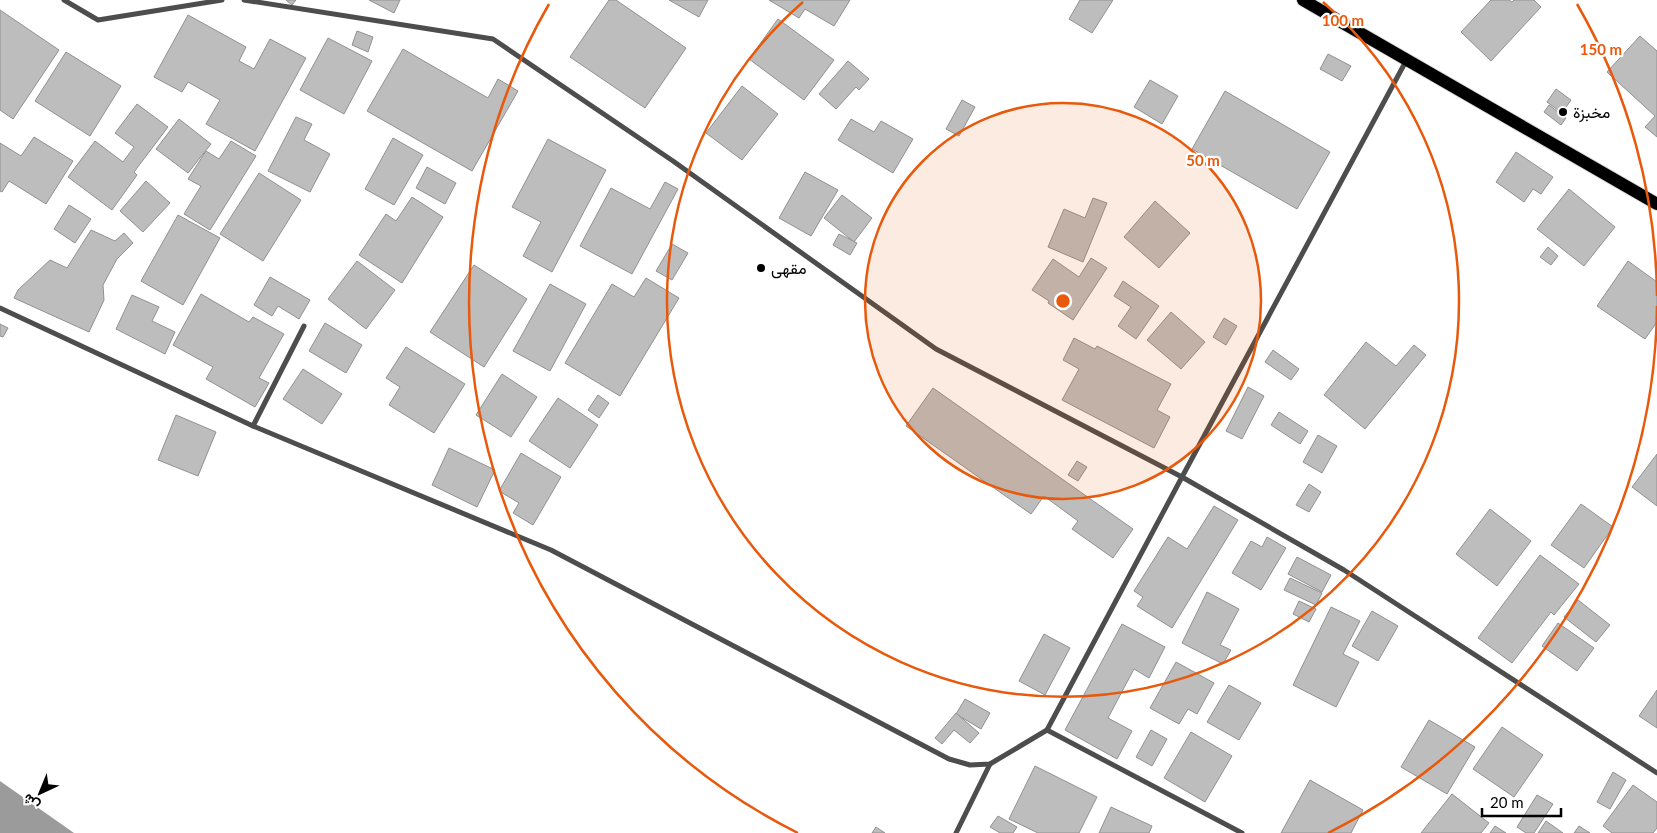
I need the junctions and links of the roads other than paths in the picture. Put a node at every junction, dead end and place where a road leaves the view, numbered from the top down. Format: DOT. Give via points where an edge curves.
graph roads {
  1 [pos="64,0"];
  2 [pos="222,0"];
  3 [pos="244,0"];
  4 [pos="1303,0"];
  5 [pos="1407,60"];
  6 [pos="1657,204"];
  7 [pos="0,308"];
  8 [pos="304,326"];
  9 [pos="253,426"];
  10 [pos="1182,477"];
  11 [pos="1047,730"];
  12 [pos="990,764"];
  13 [pos="1657,774"];
  14 [pos="956,833"];
  15 [pos="1242,833"];
  1 -- 2 [label="street" via="98,20"];
  3 -- 10 [label="street" via="493,38 673,161 936,349"];
  4 -- 5 [label="main road"];
  5 -- 6 [label="main road"];
  5 -- 10 [label="street"];
  7 -- 9 [label="street"];
  8 -- 9 [label="street"];
  9 -- 12 [label="street" via="551,550 949,759 970,765"];
  10 -- 11 [label="street"];
  10 -- 13 [label="street" via="1344,570"];
  11 -- 12 [label="street"];
  11 -- 15 [label="street"];
  12 -- 14 [label="street"];
}
